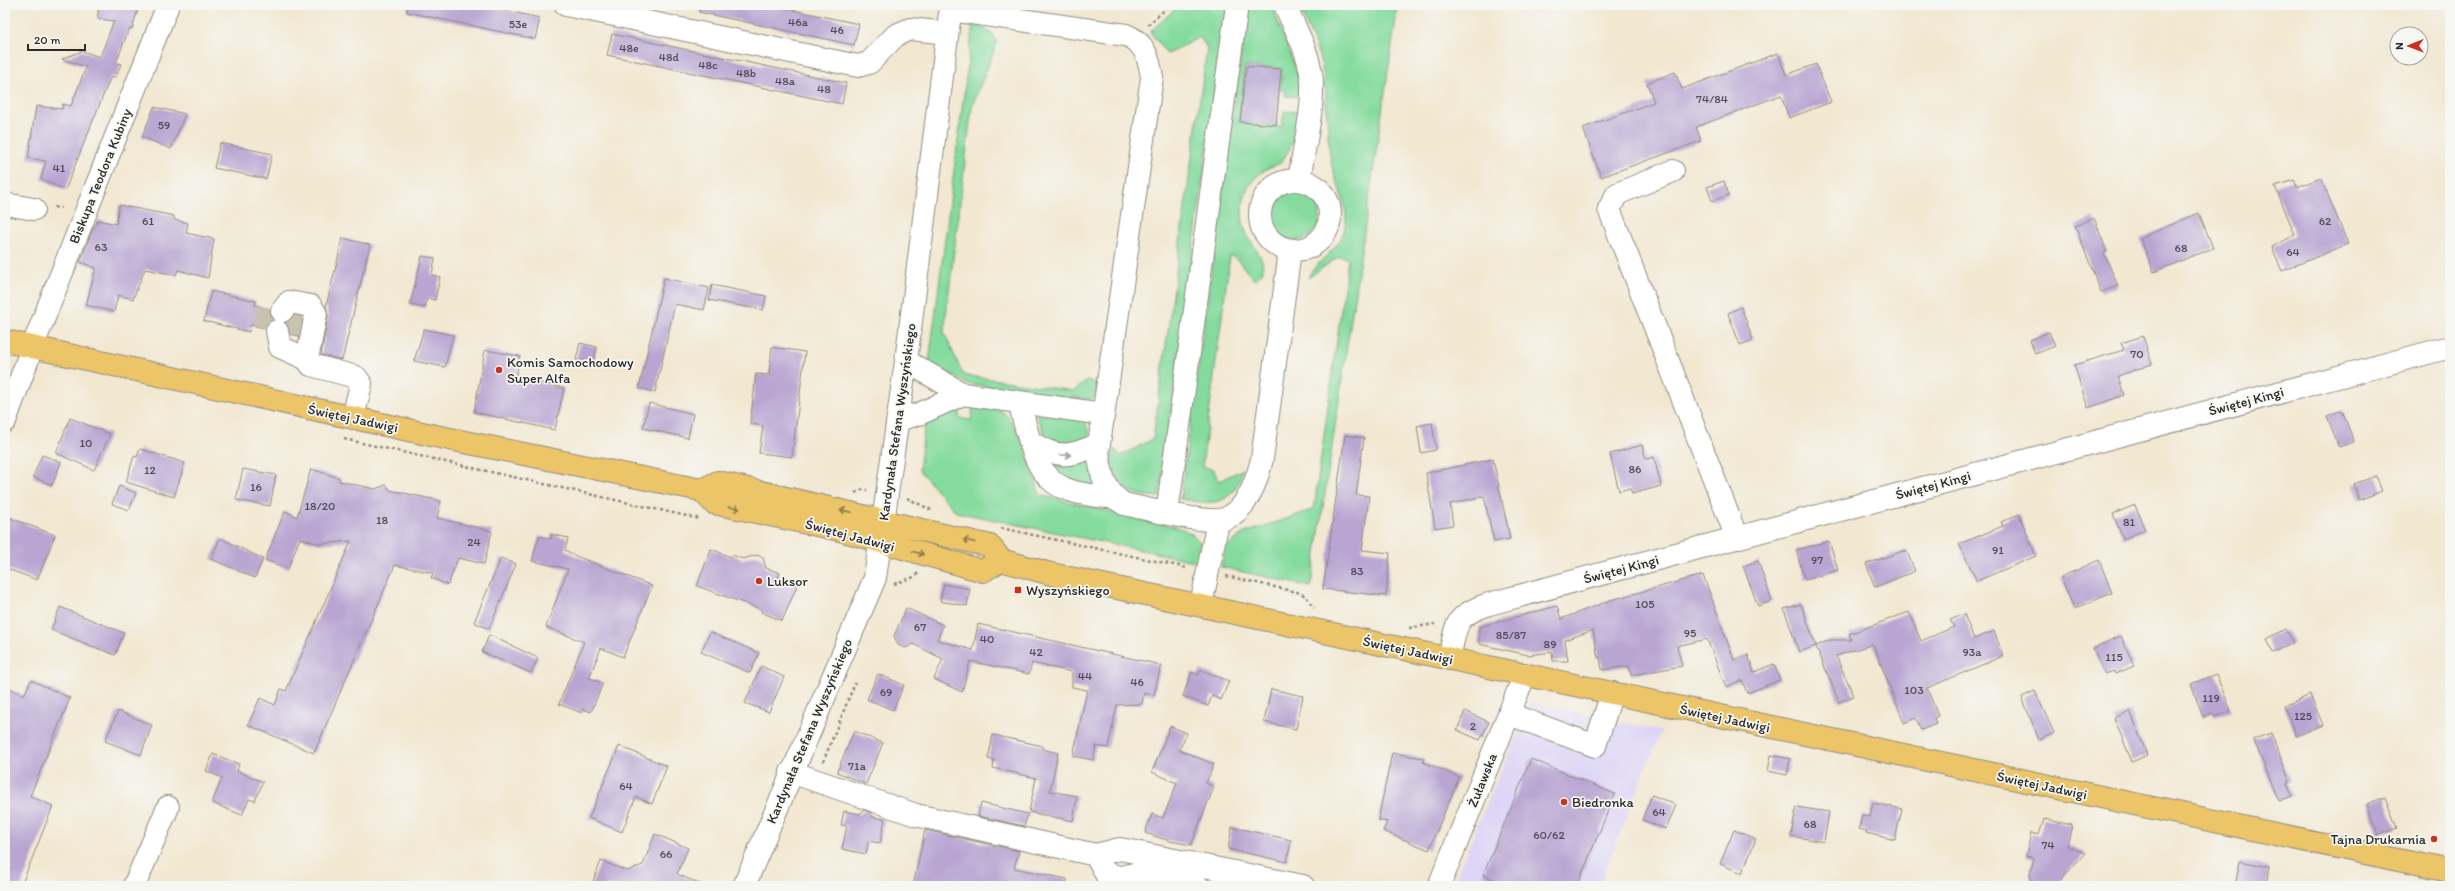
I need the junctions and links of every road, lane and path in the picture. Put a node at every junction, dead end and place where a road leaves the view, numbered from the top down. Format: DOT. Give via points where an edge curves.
graph roads {
  1 [pos="168,5"];
  2 [pos="566,5"];
  3 [pos="1170,5"];
  4 [pos="1237,5"];
  5 [pos="1285,5"];
  6 [pos="950,8"];
  7 [pos="947,33"];
  8 [pos="1134,38"];
  9 [pos="1673,171"];
  10 [pos="1299,180"];
  11 [pos="5,204"];
  12 [pos="57,208"];
  13 [pos="61,208"];
  14 [pos="34,209"];
  15 [pos="1290,251"];
  16 [pos="286,326"];
  17 [pos="5,341"];
  18 [pos="2450,347"];
  19 [pos="32,348"];
  20 [pos="906,361"];
  21 [pos="963,394"];
  22 [pos="1019,402"];
  23 [pos="1103,414"];
  24 [pos="354,418"];
  25 [pos="5,420"];
  26 [pos="898,420"];
  27 [pos="1032,443"];
  28 [pos="1099,444"];
  29 [pos="701,490"];
  30 [pos="907,498"];
  31 [pos="1115,498"];
  32 [pos="934,512"];
  33 [pos="1167,513"];
  34 [pos="884,520"];
  35 [pos="1218,521"];
  36 [pos="996,527"];
  37 [pos="1737,538"];
  38 [pos="881,543"];
  39 [pos="1000,560"];
  40 [pos="921,571"];
  41 [pos="1207,572"];
  42 [pos="887,582"];
  43 [pos="1201,605"];
  44 [pos="1317,611"];
  45 [pos="1401,626"];
  46 [pos="1456,626"];
  47 [pos="1449,659"];
  48 [pos="1525,674"];
  49 [pos="1612,693"];
  50 [pos="1508,714"];
  51 [pos="790,772"];
  52 [pos="168,806"];
  53 [pos="1096,855"];
  54 [pos="2450,871"];
  55 [pos="134,886"];
  56 [pos="744,886"];
  57 [pos="1198,886"];
  58 [pos="1303,886"];
  59 [pos="1439,886"];
  1 -- 19 [label="street, Biskupa Teodora Kubiny"];
  2 -- 7 [label="street" via="858,66 869,63 896,35 910,29"];
  3 -- 8 [label="path"];
  4 -- 33 [label="street"];
  5 -- 10 [label="street" via="1312,74 1312,91"];
  6 -- 7 [label="street, Kardynała Stefana Wyszyńskiego"];
  6 -- 8 [label="street"];
  7 -- 20 [label="street, Kardynała Stefana Wyszyńskiego"];
  8 -- 23 [label="street" via="1145,50 1152,77"];
  9 -- 37 [label="street" via="1617,194 1609,209"];
  10 -- 15 [label="street" via="1319,189 1330,208 1330,219 1327,230 1312,246"];
  10 -- 15 [label="street" via="1277,184 1262,200 1259,211 1260,222 1270,241"];
  11 -- 14 [label="street"];
  12 -- 13 [label="path"];
  15 -- 35 [label="street" via="1262,459 1256,483 1238,510"];
  16 -- 24 [label="street" via="311,365 356,377 361,384"];
  17 -- 19 [label="main road, Świętej Jadwigi"];
  18 -- 37 [label="street, Świętej Kingi"];
  19 -- 24 [label="main road, Świętej Jadwigi"];
  19 -- 25 [label="street, Biskupa Teodora Kubiny"];
  20 -- 21 [label="street"];
  20 -- 26 [label="street, Kardynała Stefana Wyszyńskiego"];
  21 -- 22 [label="street"];
  21 -- 26 [label="street" via="919,414"];
  22 -- 23 [label="street"];
  22 -- 27 [label="street"];
  23 -- 28 [label="street"];
  24 -- 29 [label="main road, Świętej Jadwigi"];
  26 -- 34 [label="street, Kardynała Stefana Wyszyńskiego"];
  27 -- 28 [label="street, one-way" via="1048,453 1058,455 1072,455"];
  27 -- 31 [label="street" via="1040,467 1050,479 1065,489"];
  28 -- 31 [label="street" via="1103,482"];
  34 -- 29 [label="main road, Świętej Jadwigi, one-way" via="718,482"];
  29 -- 38 [label="main road, Świętej Jadwigi, one-way" via="714,503 840,530"];
  30 -- 32 [label="path" via="929,507"];
  31 -- 33 [label="street" via="1124,504"];
  33 -- 35 [label="street"];
  34 -- 38 [label="street, Kardynała Stefana Wyszyńskiego"];
  39 -- 34 [label="main road, Świętej Jadwigi, one-way" via="990,546"];
  35 -- 41 [label="street"];
  36 -- 41 [label="path"];
  37 -- 46 [label="street, Świętej Kingi" via="1489,604 1468,611"];
  38 -- 39 [label="main road, Świętej Jadwigi, one-way" via="983,571"];
  38 -- 51 [label="street, Kardynała Stefana Wyszyńskiego" via="875,578"];
  39 -- 43 [label="main road, Świętej Jadwigi" via="1051,574"];
  40 -- 42 [label="path" via="914,577 895,584"];
  41 -- 43 [label="street"];
  41 -- 44 [label="path" via="1297,592 1306,596"];
  43 -- 47 [label="main road, Świętej Jadwigi"];
  45 -- 46 [label="path"];
  46 -- 47 [label="street, Świętej Kingi"];
  47 -- 48 [label="main road, Świętej Jadwigi"];
  48 -- 49 [label="main road, Świętej Jadwigi"];
  48 -- 50 [label="street, Żuławska"];
  49 -- 50 [label="street" via="1595,746"];
  49 -- 54 [label="main road, Świętej Jadwigi"];
  50 -- 59 [label="street, Żuławska"];
  51 -- 53 [label="street" via="916,815"];
  51 -- 56 [label="street, Kardynała Stefana Wyszyńskiego"];
  52 -- 55 [label="street"];
  53 -- 57 [label="street" via="1106,874 1122,877 1138,873"];
  53 -- 58 [label="street" via="1120,849"];
}
